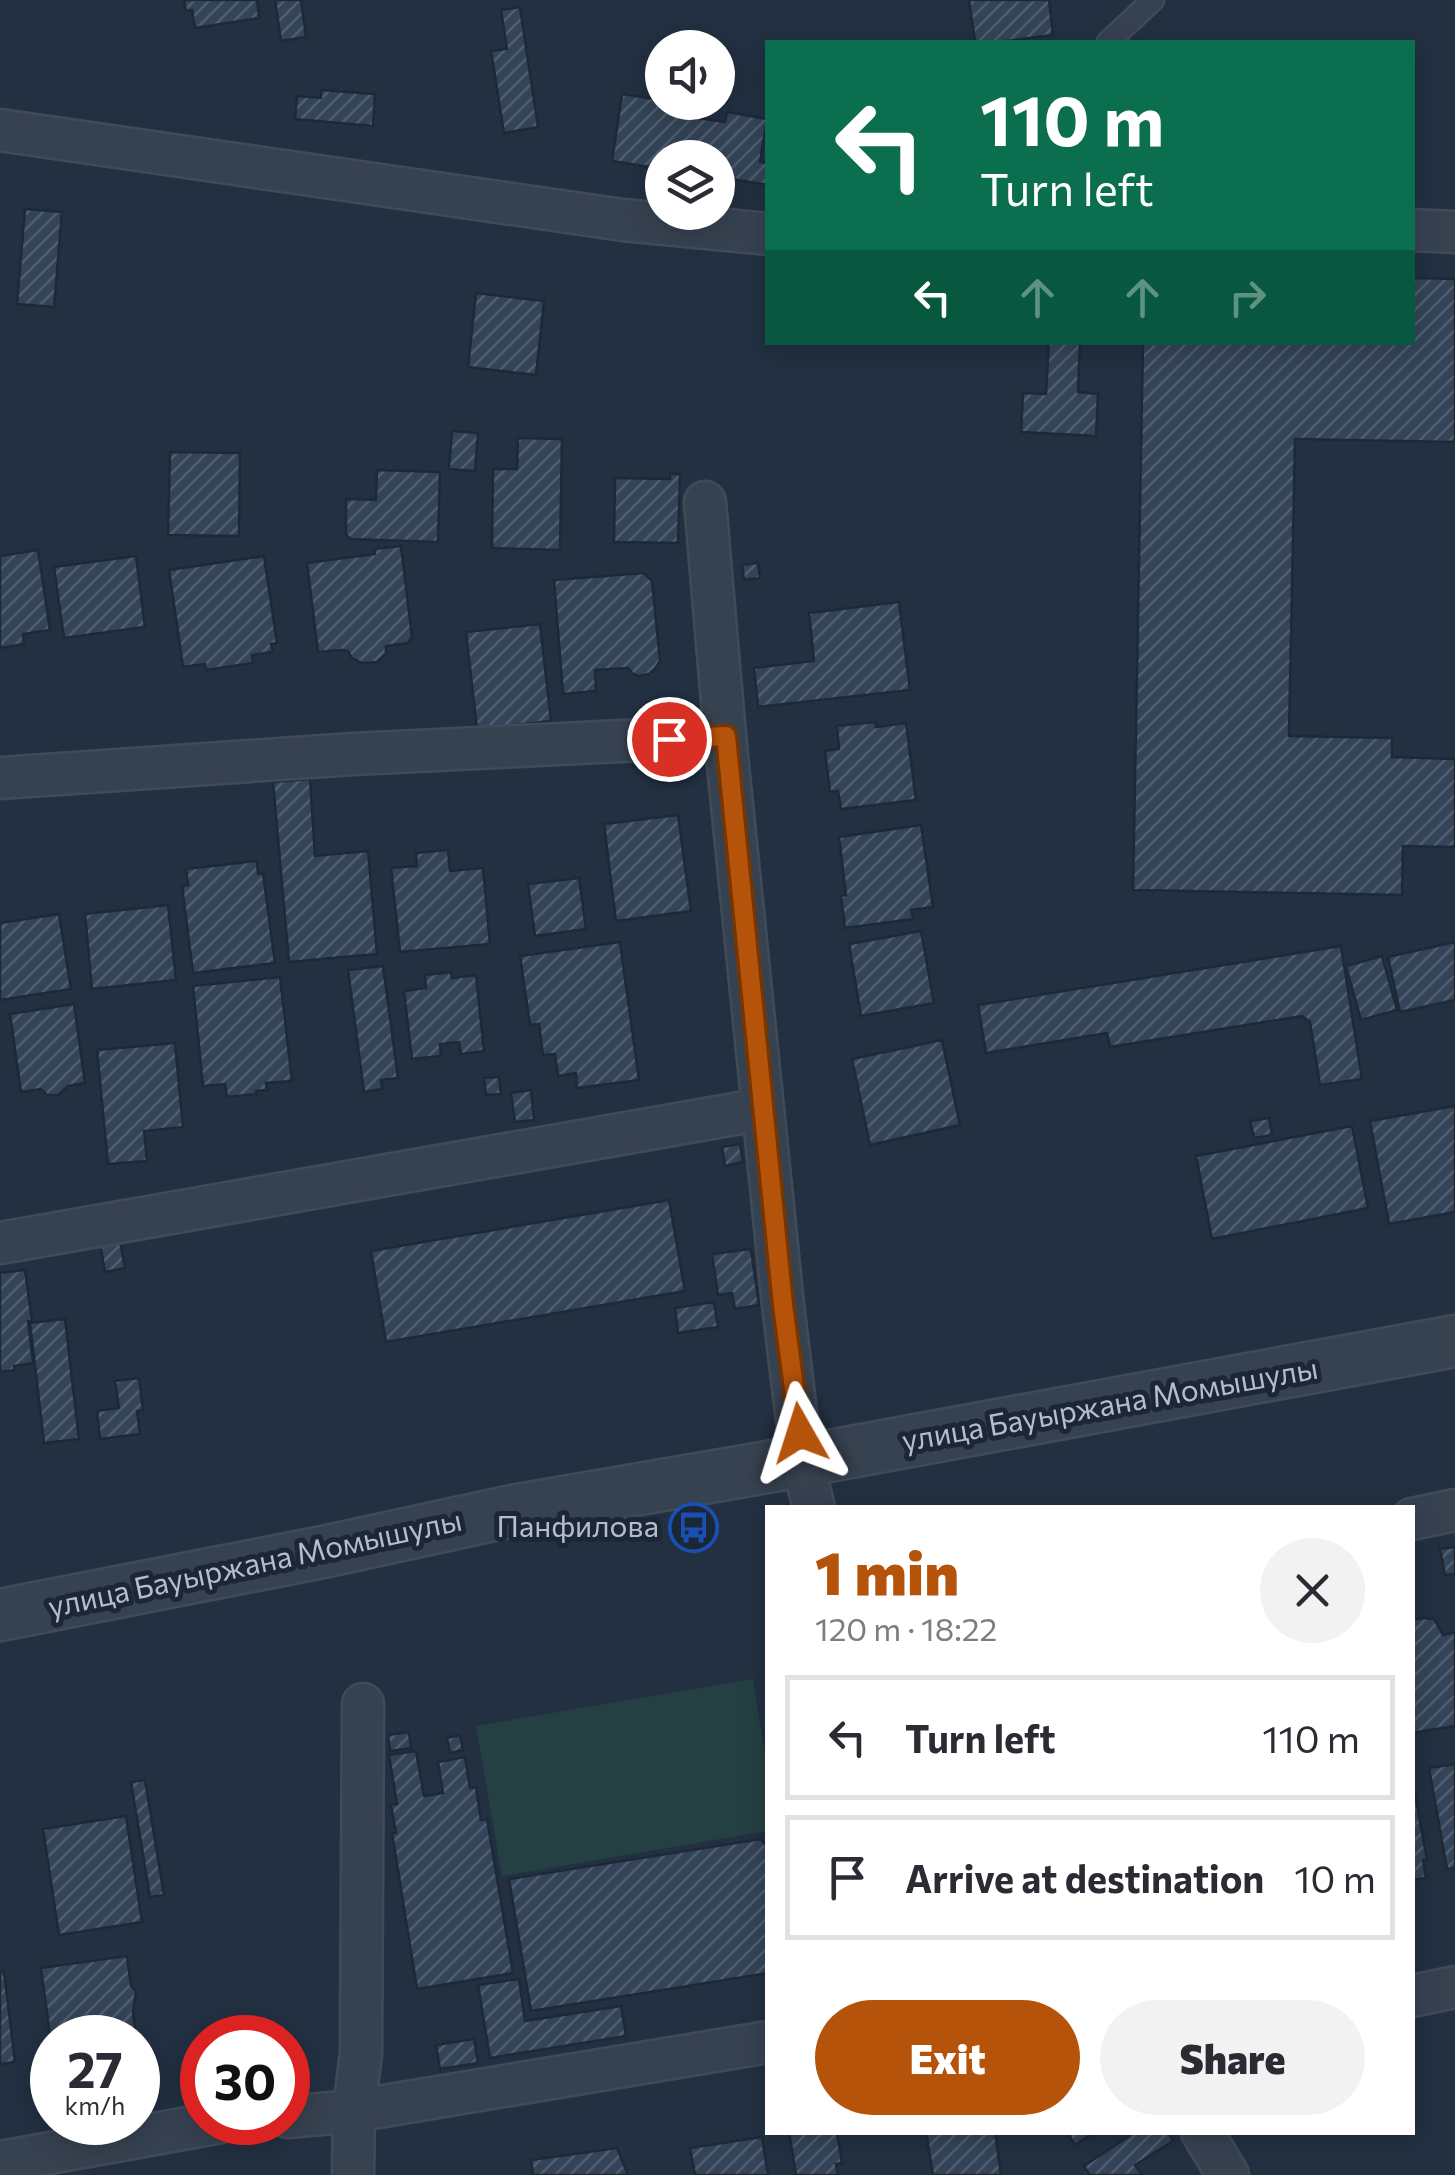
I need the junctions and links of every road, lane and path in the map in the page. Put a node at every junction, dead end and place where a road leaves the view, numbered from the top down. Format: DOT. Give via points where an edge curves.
graph roads {
  1 [pos="1153,0"];
  2 [pos="1110,40"];
  3 [pos="0,130"];
  4 [pos="1415,230"];
  5 [pos="1455,232"];
  6 [pos="765,234"];
  7 [pos="705,502"];
  8 [pos="726,736"];
  9 [pos="0,778"];
  10 [pos="764,1109"];
  11 [pos="0,1243"];
  12 [pos="1455,1341"];
  13 [pos="808,1484"];
  14 [pos="1455,1510"];
  15 [pos="1415,1518"];
  16 [pos="0,1615"];
  17 [pos="363,1704"];
  18 [pos="1455,1987"];
  19 [pos="1415,1995"];
  20 [pos="765,2043"];
  21 [pos="354,2112"];
  22 [pos="310,2115"];
  23 [pos="180,2129"];
  24 [pos="1204,2135"];
  25 [pos="0,2162"];
  26 [pos="353,2175"];
  27 [pos="1228,2175"];
  1 -- 2 [label="lane"];
  3 -- 6 [label="street" via="623,220"];
  4 -- 5 [label="street"];
  7 -- 8 [label="street"];
  8 -- 9 [label="street"];
  8 -- 10 [label="street"];
  10 -- 11 [label="street"];
  10 -- 13 [label="street"];
  12 -- 13 [label="street, улица Бауыржана Момышулы"];
  13 -- 16 [label="street, улица Бауыржана Момышулы" via="512,1511"];
  14 -- 15 [label="street"];
  17 -- 21 [label="street" via="361,2053"];
  18 -- 19 [label="street"];
  20 -- 21 [label="street"];
  21 -- 22 [label="street"];
  21 -- 26 [label="street"];
  23 -- 25 [label="street"];
  24 -- 27 [label="street"];
}
